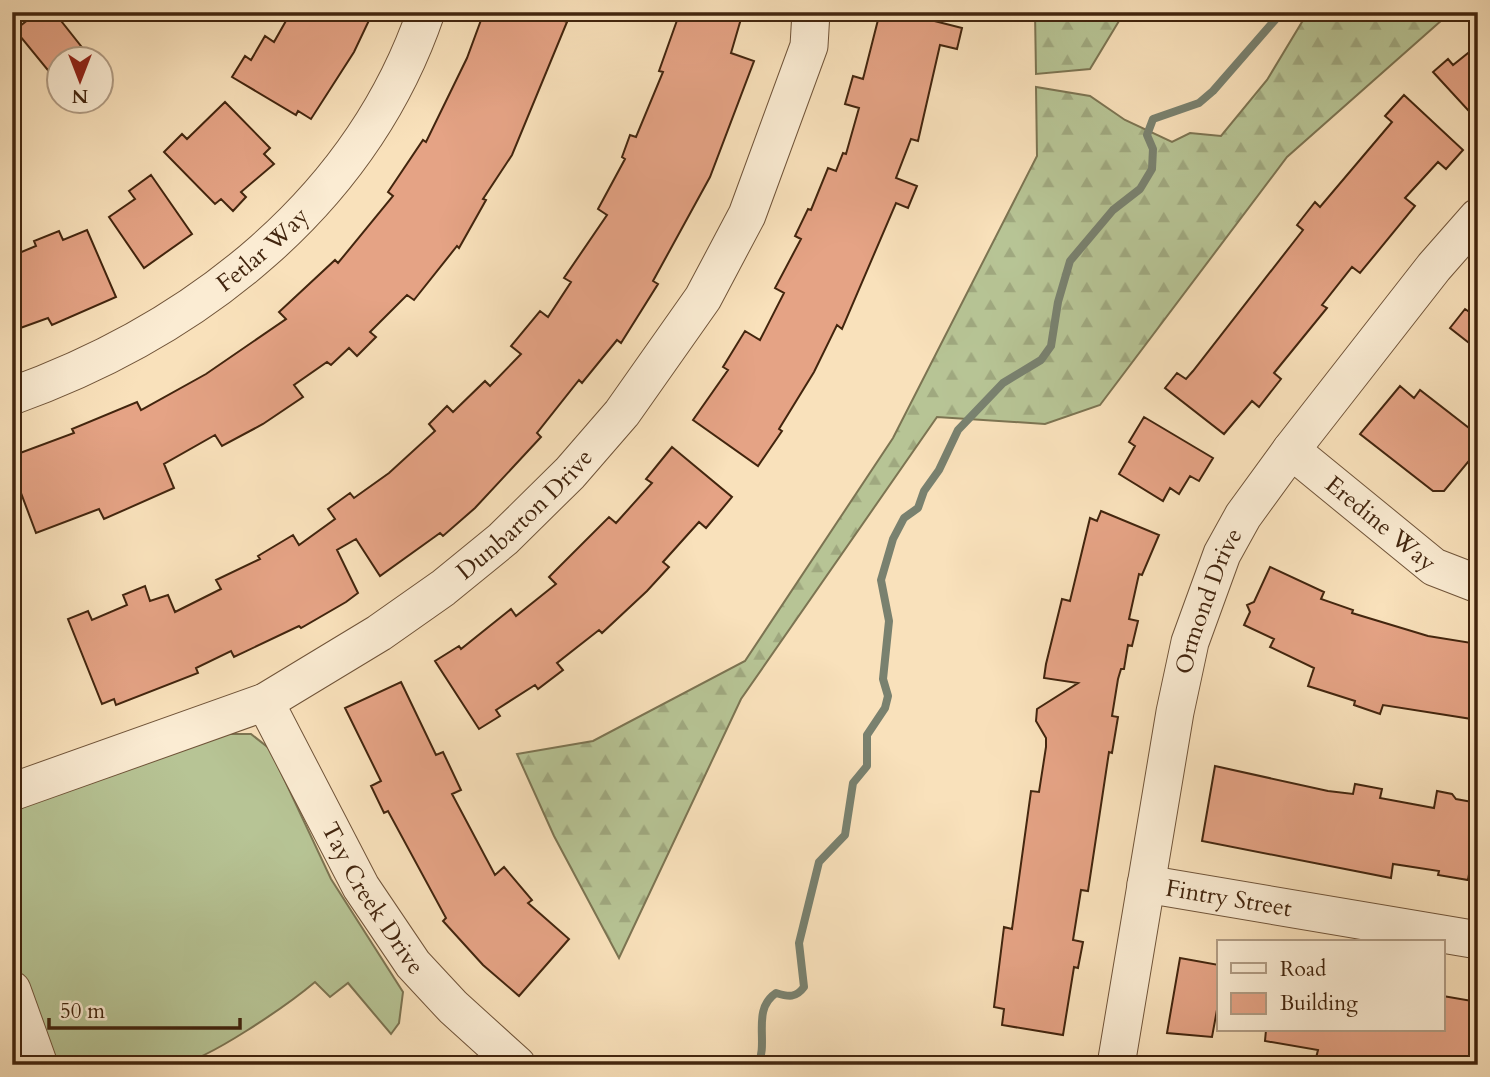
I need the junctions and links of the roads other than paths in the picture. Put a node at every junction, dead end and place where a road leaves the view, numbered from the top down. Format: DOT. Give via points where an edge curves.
graph roads {
  1 [pos="426,12"];
  2 [pos="811,12"];
  3 [pos="1478,217"];
  4 [pos="12,396"];
  5 [pos="1291,450"];
  6 [pos="1478,584"];
  7 [pos="265,702"];
  8 [pos="12,792"];
  9 [pos="1146,884"];
  10 [pos="1478,940"];
  11 [pos="12,990"];
  12 [pos="39,1065"];
  13 [pos="517,1065"];
  14 [pos="1116,1065"];
  1 -- 4 [label="street, Fetlar Way" via="372,128 301,216 255,260 206,299 141,340"];
  2 -- 7 [label="street, Dunbarton Drive" via="808,46 747,215 703,298 621,413 542,501 443,588"];
  3 -- 5 [label="street, Ormond Drive"];
  5 -- 6 [label="street, Eredine Way" via="1434,567"];
  5 -- 9 [label="street, Ormond Drive" via="1227,544 1190,642"];
  7 -- 8 [label="street, Dunbarton Drive"];
  7 -- 13 [label="street, Tay Creek Drive" via="361,887 412,964"];
  9 -- 10 [label="street, Fintry Street"];
  9 -- 14 [label="street, Ormond Drive"];
  11 -- 12 [label="street"];
}
